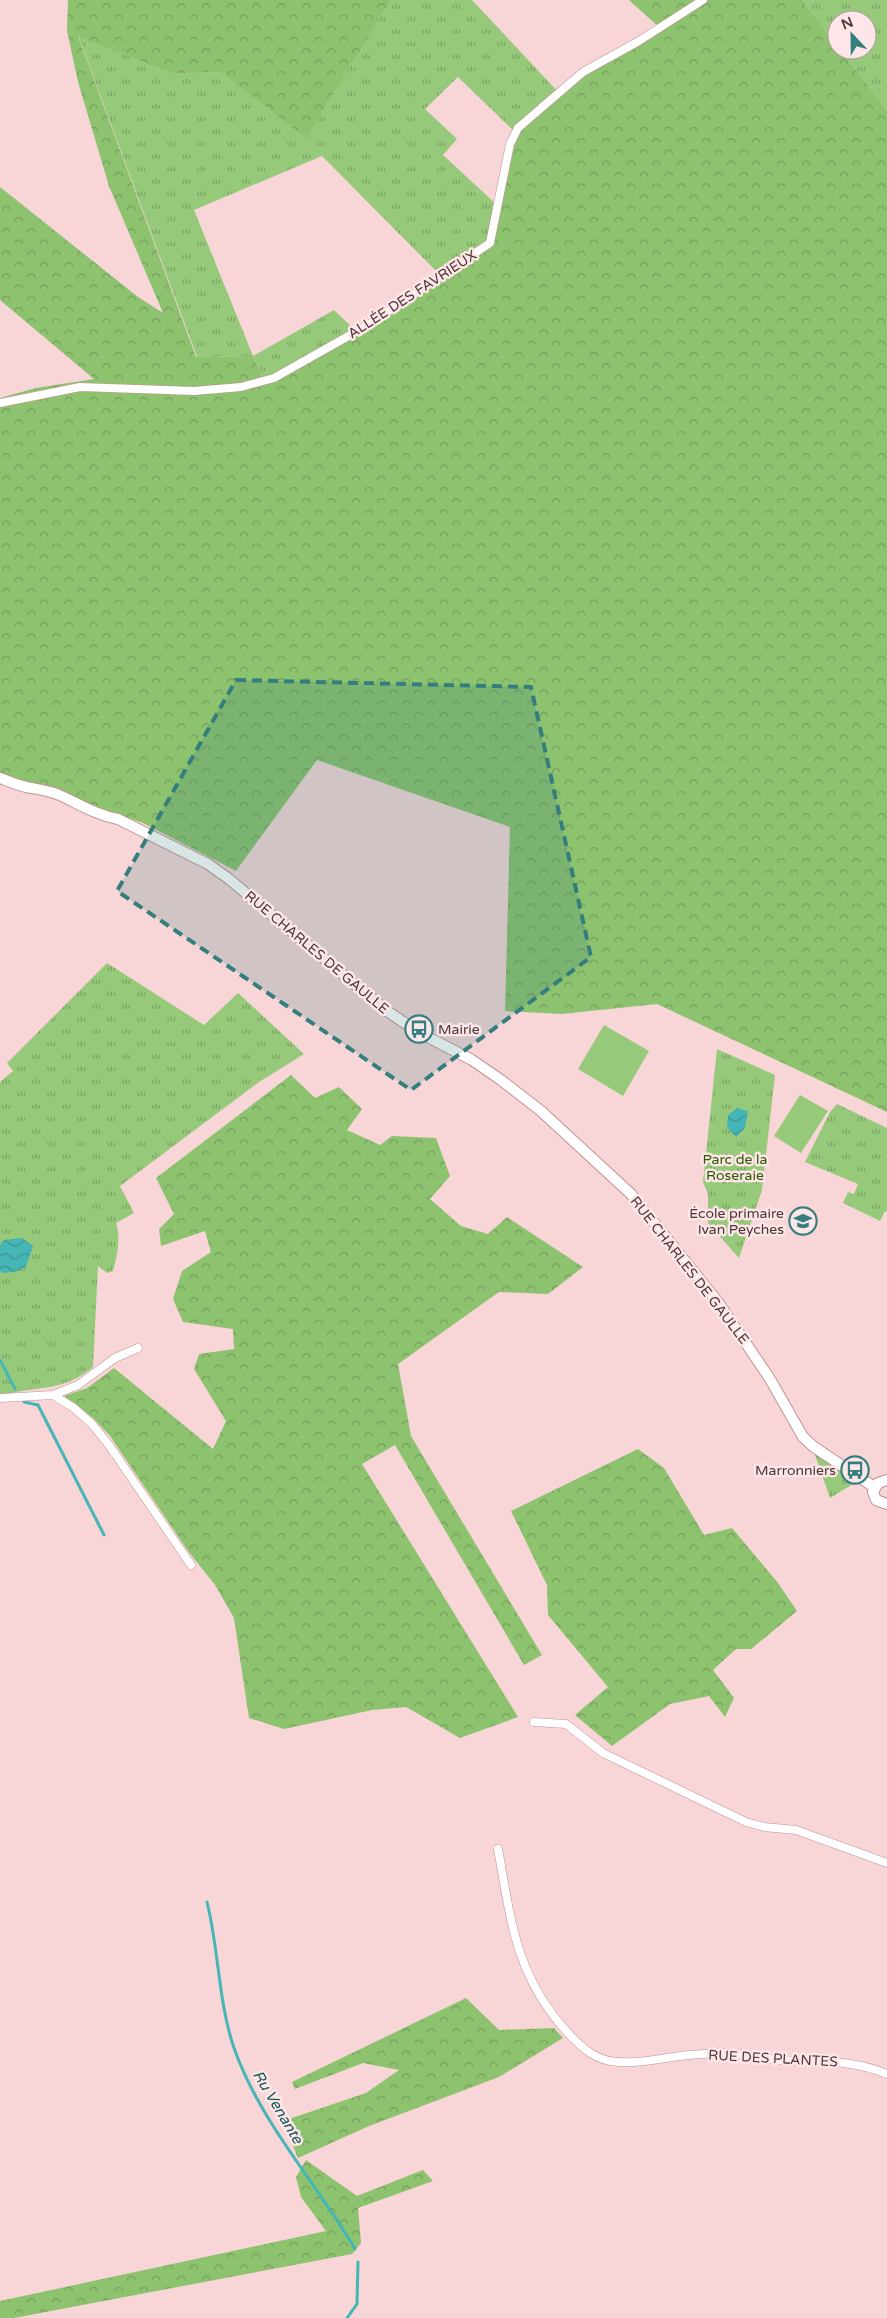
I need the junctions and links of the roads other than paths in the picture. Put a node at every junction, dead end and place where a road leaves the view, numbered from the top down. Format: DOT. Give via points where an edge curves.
graph roads {
  1 [pos="703,0"];
  2 [pos="0,403"];
  3 [pos="0,778"];
  4 [pos="138,1348"];
  5 [pos="53,1395"];
  6 [pos="0,1398"];
  7 [pos="887,1480"];
  8 [pos="874,1487"];
  9 [pos="887,1504"];
  10 [pos="191,1564"];
  11 [pos="534,1722"];
  12 [pos="498,1849"];
  13 [pos="887,1863"];
  14 [pos="887,2074"];
  1 -- 2 [label="street, ALLÉE DES FAVRIEUX" via="583,72 518,128 510,144 490,243 368,325 274,378 241,387 194,391 80,386"];
  3 -- 8 [label="street, RUE CHARLES DE GAULLE" via="58,794 82,808 118,819 208,864 387,1011 418,1032 472,1060 542,1111 632,1194 672,1242 748,1345 803,1437"];
  4 -- 5 [label="street" via="116,1358 78,1385"];
  5 -- 6 [label="street"];
  5 -- 10 [label="street" via="74,1408 103,1438"];
  7 -- 8 [label="street"];
  8 -- 9 [label="street" via="876,1500"];
  11 -- 13 [label="street" via="566,1724 604,1753 746,1822 796,1830"];
  12 -- 14 [label="street, RUE DES PLANTES" via="513,1929 531,1984 553,2016 583,2048 598,2058 619,2062 736,2053 778,2060 854,2063"];
}
